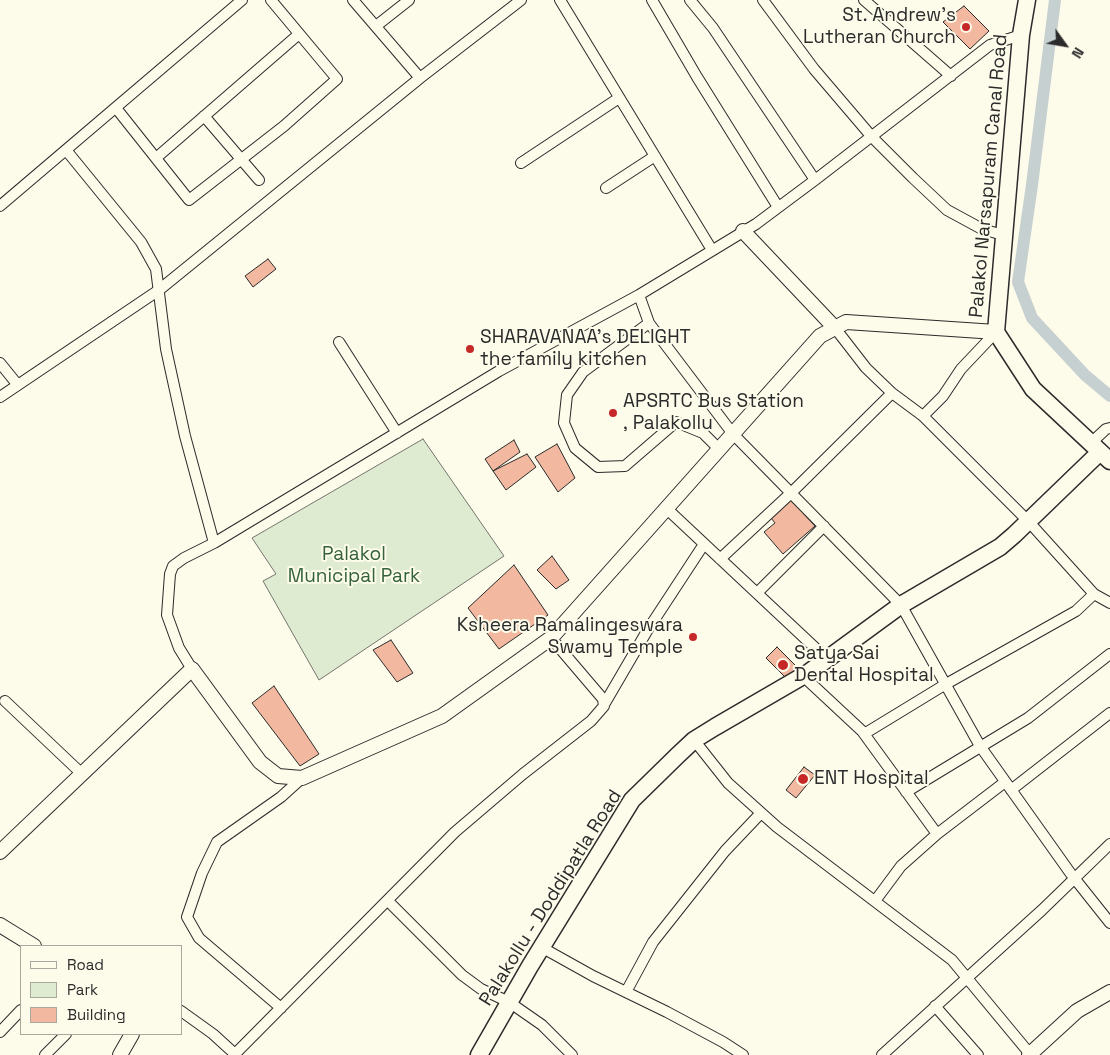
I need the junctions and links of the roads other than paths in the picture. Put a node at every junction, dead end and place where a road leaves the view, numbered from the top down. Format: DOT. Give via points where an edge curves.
graph roads {
  1 [pos="242,0"];
  2 [pos="272,0"];
  3 [pos="353,0"];
  4 [pos="409,0"];
  5 [pos="521,0"];
  6 [pos="560,0"];
  7 [pos="652,0"];
  8 [pos="690,0"];
  9 [pos="763,0"];
  10 [pos="864,0"];
  11 [pos="1027,0"];
  12 [pos="376,26"];
  13 [pos="299,34"];
  14 [pos="1021,35"];
  15 [pos="951,76"];
  16 [pos="420,78"];
  17 [pos="619,98"];
  18 [pos="116,108"];
  19 [pos="204,116"];
  20 [pos="872,137"];
  21 [pos="66,150"];
  22 [pos="655,156"];
  23 [pos="156,158"];
  24 [pos="242,159"];
  25 [pos="521,163"];
  26 [pos="259,180"];
  27 [pos="816,180"];
  28 [pos="606,188"];
  29 [pos="0,206"];
  30 [pos="778,207"];
  31 [pos="743,232"];
  32 [pos="1003,235"];
  33 [pos="712,250"];
  34 [pos="159,290"];
  35 [pos="639,295"];
  36 [pos="649,323"];
  37 [pos="835,328"];
  38 [pos="996,332"];
  39 [pos="339,342"];
  40 [pos="0,363"];
  41 [pos="17,384"];
  42 [pos="892,392"];
  43 [pos="0,397"];
  44 [pos="923,416"];
  45 [pos="1110,428"];
  46 [pos="397,433"];
  47 [pos="733,434"];
  48 [pos="719,449"];
  49 [pos="1101,452"];
  50 [pos="791,493"];
  51 [pos="666,508"];
  52 [pos="1028,522"];
  53 [pos="824,526"];
  54 [pos="214,543"];
  55 [pos="704,544"];
  56 [pos="720,559"];
  57 [pos="757,593"];
  58 [pos="1094,594"];
  59 [pos="1110,603"];
  60 [pos="901,605"];
  61 [pos="551,638"];
  62 [pos="1110,654"];
  63 [pos="827,659"];
  64 [pos="192,669"];
  65 [pos="803,676"];
  66 [pos="946,684"];
  67 [pos="5,702"];
  68 [pos="605,703"];
  69 [pos="1110,713"];
  70 [pos="864,734"];
  71 [pos="694,740"];
  72 [pos="980,746"];
  73 [pos="81,773"];
  74 [pos="302,778"];
  75 [pos="1008,786"];
  76 [pos="906,792"];
  77 [pos="761,813"];
  78 [pos="937,834"];
  79 [pos="1110,844"];
  80 [pos="0,852"];
  81 [pos="1075,878"];
  82 [pos="875,900"];
  83 [pos="388,901"];
  84 [pos="1110,923"];
  85 [pos="0,925"];
  86 [pos="32,945"];
  87 [pos="541,948"];
  88 [pos="967,976"];
  89 [pos="626,992"];
  90 [pos="1110,992"];
  91 [pos="509,1002"];
  92 [pos="935,1006"];
  93 [pos="280,1008"];
  94 [pos="20,1011"];
  95 [pos="182,1012"];
  96 [pos="0,1032"];
  97 [pos="65,1035"];
  98 [pos="131,1035"];
  99 [pos="231,1053"];
  100 [pos="45,1055"];
  101 [pos="120,1055"];
  102 [pos="479,1055"];
  103 [pos="572,1055"];
  104 [pos="743,1055"];
  105 [pos="882,1055"];
  106 [pos="978,1055"];
  107 [pos="1029,1055"];
  1 -- 18 [label="street"];
  2 -- 13 [label="street"];
  3 -- 12 [label="street"];
  4 -- 12 [label="street"];
  5 -- 16 [label="street"];
  6 -- 17 [label="street"];
  7 -- 30 [label="street"];
  8 -- 27 [label="street" via="713,28"];
  9 -- 20 [label="street" via="814,69"];
  10 -- 15 [label="street"];
  11 -- 14 [label="main road, Palakol Narsapuram Canal Road"];
  12 -- 16 [label="street"];
  13 -- 19 [label="street"];
  13 -- 24 [label="street" via="337,79"];
  14 -- 15 [label="street" via="990,45"];
  14 -- 32 [label="main road, Palakol Narsapuram Canal Road"];
  15 -- 20 [label="street"];
  16 -- 34 [label="street"];
  17 -- 22 [label="street"];
  17 -- 25 [label="street"];
  18 -- 21 [label="street"];
  18 -- 23 [label="street"];
  19 -- 23 [label="street"];
  19 -- 24 [label="street"];
  20 -- 27 [label="street"];
  20 -- 32 [label="street" via="947,210 982,229"];
  21 -- 29 [label="street"];
  21 -- 34 [label="street" via="141,242 156,269"];
  22 -- 28 [label="street"];
  22 -- 33 [label="street"];
  23 -- 24 [label="street" via="189,200"];
  24 -- 26 [label="street"];
  27 -- 30 [label="street"];
  30 -- 31 [label="street"];
  31 -- 33 [label="street"];
  31 -- 37 [label="street"];
  32 -- 38 [label="main road, Palakol Narsapuram Canal Road"];
  33 -- 35 [label="street"];
  34 -- 41 [label="street"];
  34 -- 54 [label="street" via="166,350"];
  35 -- 36 [label="street"];
  35 -- 46 [label="street" via="499,371"];
  36 -- 47 [label="street"];
  36 -- 48 [label="street" via="583,372 567,395 564,423 575,448 598,467 625,466 676,422 703,433"];
  37 -- 38 [label="street" via="846,322"];
  37 -- 42 [label="street" via="866,368"];
  37 -- 47 [label="street" via="820,336"];
  38 -- 44 [label="street"];
  38 -- 49 [label="main road, Palakol Narsapuram Canal Road" via="1033,389"];
  39 -- 46 [label="street"];
  40 -- 41 [label="street"];
  41 -- 43 [label="street"];
  42 -- 44 [label="street"];
  42 -- 50 [label="street"];
  44 -- 52 [label="street"];
  45 -- 49 [label="street" via="1106,429"];
  46 -- 54 [label="street"];
  47 -- 48 [label="street"];
  47 -- 50 [label="street"];
  48 -- 51 [label="street"];
  49 -- 52 [label="main road, Palakollu - Doddipatla Road"];
  50 -- 53 [label="street"];
  50 -- 56 [label="street"];
  51 -- 55 [label="street"];
  51 -- 61 [label="street"];
  52 -- 58 [label="street"];
  52 -- 60 [label="main road, Palakollu - Doddipatla Road" via="1000,547"];
  53 -- 57 [label="street"];
  53 -- 60 [label="street"];
  54 -- 64 [label="street" via="184,558 173,566 170,574 167,615 179,648"];
  55 -- 56 [label="street"];
  55 -- 68 [label="street"];
  56 -- 57 [label="street"];
  57 -- 63 [label="street"];
  58 -- 59 [label="street"];
  58 -- 66 [label="street" via="1076,611"];
  60 -- 63 [label="main road, Palakollu - Doddipatla Road"];
  60 -- 66 [label="street"];
  61 -- 68 [label="street"];
  61 -- 74 [label="street" via="442,716"];
  62 -- 72 [label="street" via="1028,718"];
  63 -- 65 [label="main road, Palakollu - Doddipatla Road"];
  64 -- 73 [label="street"];
  64 -- 74 [label="street" via="260,762 278,776"];
  65 -- 70 [label="street"];
  65 -- 71 [label="main road, Palakollu - Doddipatla Road"];
  66 -- 70 [label="street"];
  66 -- 72 [label="street"];
  67 -- 73 [label="street"];
  68 -- 83 [label="street" via="591,721 455,832"];
  69 -- 75 [label="street"];
  70 -- 76 [label="street"];
  71 -- 77 [label="street" via="728,783"];
  71 -- 87 [label="main road, Palakollu - Doddipatla Road" via="632,800"];
  72 -- 75 [label="street"];
  72 -- 76 [label="street"];
  73 -- 80 [label="street"];
  74 -- 93 [label="street" via="281,797 217,842 187,916 199,938"];
  75 -- 78 [label="street"];
  75 -- 81 [label="street"];
  76 -- 78 [label="street"];
  77 -- 82 [label="street"];
  77 -- 89 [label="street" via="724,851 653,942"];
  78 -- 82 [label="street" via="901,866"];
  79 -- 81 [label="street"];
  81 -- 84 [label="street"];
  81 -- 88 [label="street"];
  82 -- 88 [label="street" via="952,960"];
  83 -- 91 [label="street" via="462,975 489,994"];
  83 -- 93 [label="street"];
  85 -- 86 [label="street"];
  87 -- 89 [label="street"];
  87 -- 91 [label="main road, Palakollu - Doddipatla Road"];
  88 -- 92 [label="street"];
  88 -- 107 [label="street"];
  89 -- 104 [label="street"];
  90 -- 107 [label="street" via="1077,1011"];
  91 -- 102 [label="main road, Palakollu - Doddipatla Road"];
  91 -- 103 [label="street" via="542,1025"];
  92 -- 105 [label="street"];
  92 -- 106 [label="street"];
  93 -- 99 [label="street"];
  94 -- 96 [label="street"];
  95 -- 99 [label="street" via="213,1034"];
  97 -- 100 [label="street"];
  98 -- 101 [label="street"];
}
